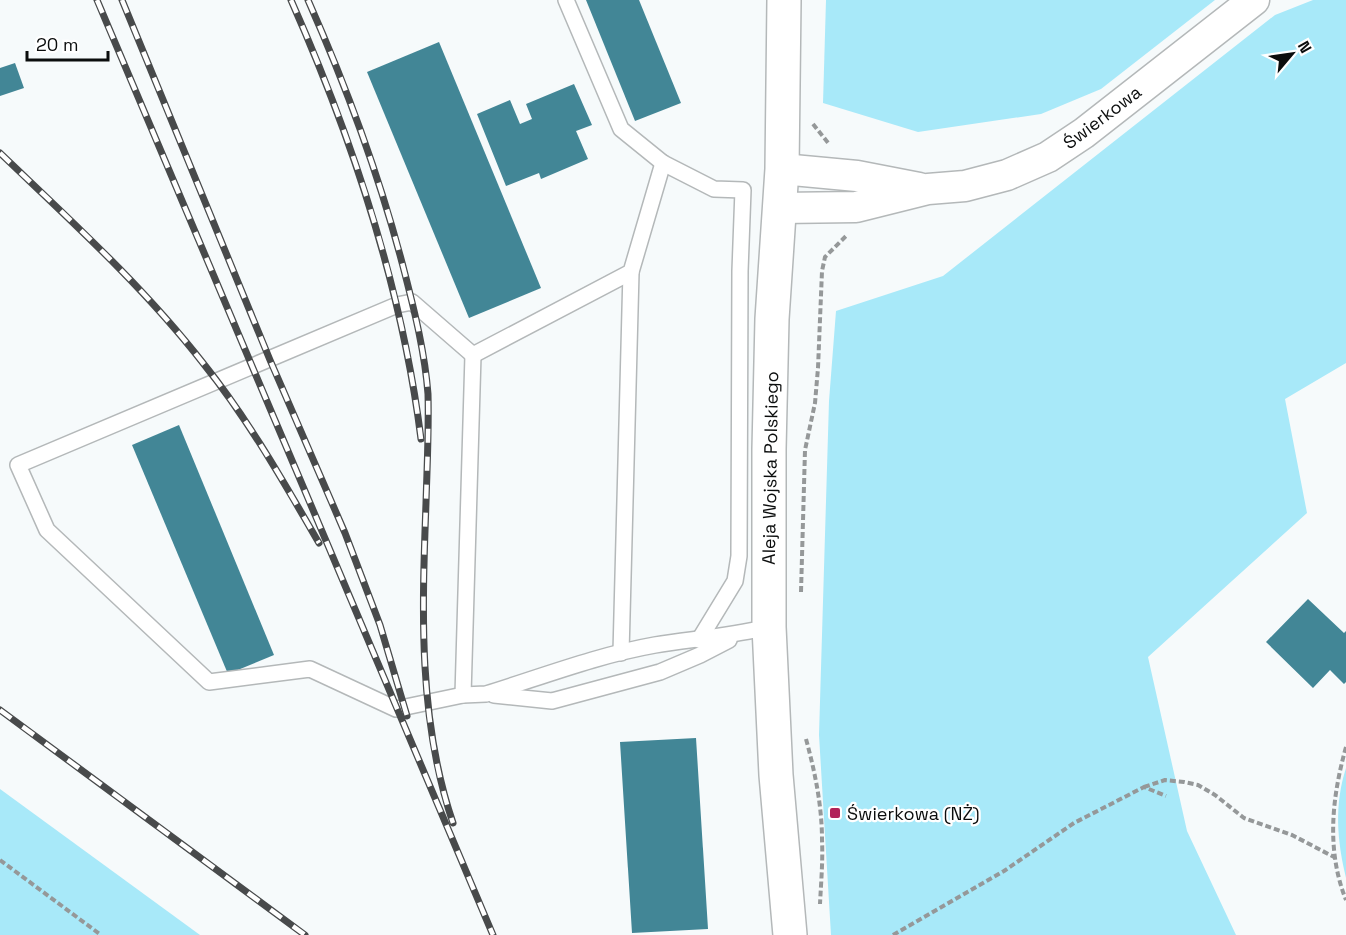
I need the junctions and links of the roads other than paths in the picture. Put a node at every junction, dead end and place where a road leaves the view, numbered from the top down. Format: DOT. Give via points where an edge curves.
graph roads {
  1 [pos="566,0"];
  2 [pos="784,0"];
  3 [pos="1254,0"];
  4 [pos="663,163"];
  5 [pos="782,169"];
  6 [pos="928,189"];
  7 [pos="781,208"];
  8 [pos="631,272"];
  9 [pos="473,355"];
  10 [pos="754,631"];
  11 [pos="699,640"];
  12 [pos="621,653"];
  13 [pos="463,694"];
  14 [pos="486,694"];
  15 [pos="789,935"];
  1 -- 4 [label="lane" via="621,129"];
  2 -- 5 [label="main road, Aleja Wojska Polskiego"];
  3 -- 6 [label="street, Świerkowa" via="1048,157 1007,175 965,186"];
  4 -- 8 [label="lane"];
  4 -- 11 [label="lane" via="714,189 743,190 739,556 735,581"];
  5 -- 6 [label="street" via="857,176"];
  5 -- 7 [label="main road, Aleja Wojska Polskiego"];
  6 -- 7 [label="street" via="856,207"];
  7 -- 10 [label="main road, Aleja Wojska Polskiego" via="772,319 769,449"];
  8 -- 9 [label="lane"];
  8 -- 12 [label="lane"];
  9 -- 13 [label="lane"];
  9 -- 13 [label="lane" via="412,302 397,305 18,465 46,530 209,682 310,669 396,709"];
  10 -- 11 [label="lane"];
  10 -- 14 [label="lane" via="660,672 552,701"];
  10 -- 15 [label="main road, Aleja Wojska Polskiego" via="776,775"];
  11 -- 12 [label="lane"];
  12 -- 14 [label="lane"];
  13 -- 14 [label="lane"];
}
